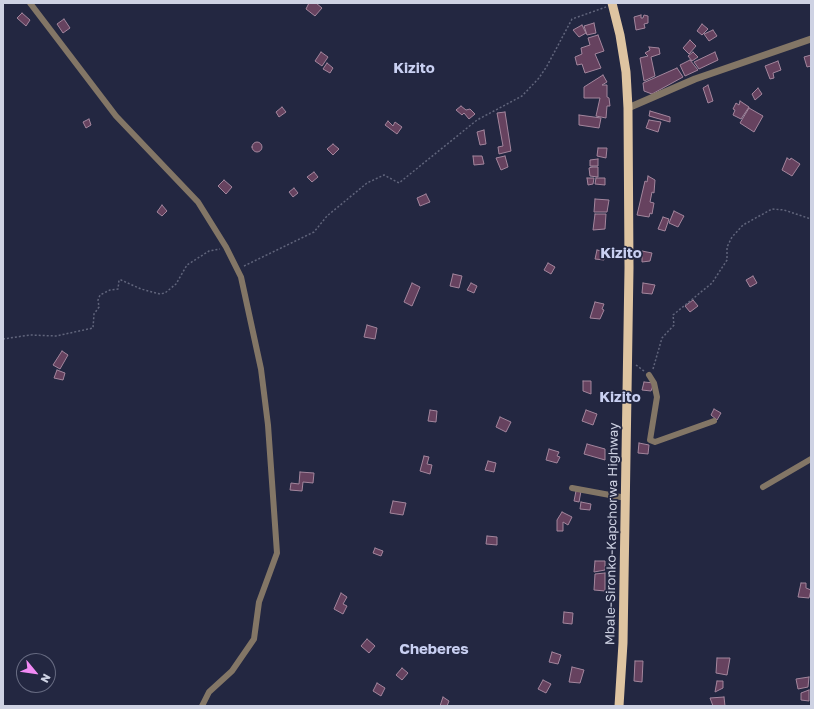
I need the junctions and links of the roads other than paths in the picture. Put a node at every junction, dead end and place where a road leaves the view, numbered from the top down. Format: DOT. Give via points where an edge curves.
graph roads {
  1 [pos="30,3"];
  2 [pos="612,4"];
  3 [pos="811,39"];
  4 [pos="628,108"];
  5 [pos="650,375"];
  6 [pos="714,421"];
  7 [pos="811,459"];
  8 [pos="764,487"];
  9 [pos="572,488"];
  10 [pos="626,498"];
  11 [pos="621,705"];
  12 [pos="202,706"];
  1 -- 12 [label="street" via="116,116 198,202 241,277 261,369 268,425 277,553 259,602 254,639 232,671 209,692"];
  2 -- 4 [label="main road, Mbale-Sironko-Kapchorwa Highway" via="625,64"];
  3 -- 4 [label="street" via="695,79"];
  4 -- 10 [label="main road, Mbale-Sironko-Kapchorwa Highway"];
  5 -- 6 [label="street" via="657,397 650,440 655,442"];
  7 -- 8 [label="street"];
  9 -- 10 [label="street"];
  10 -- 11 [label="main road, Mbale-Sironko-Kapchorwa Highway"];
}
